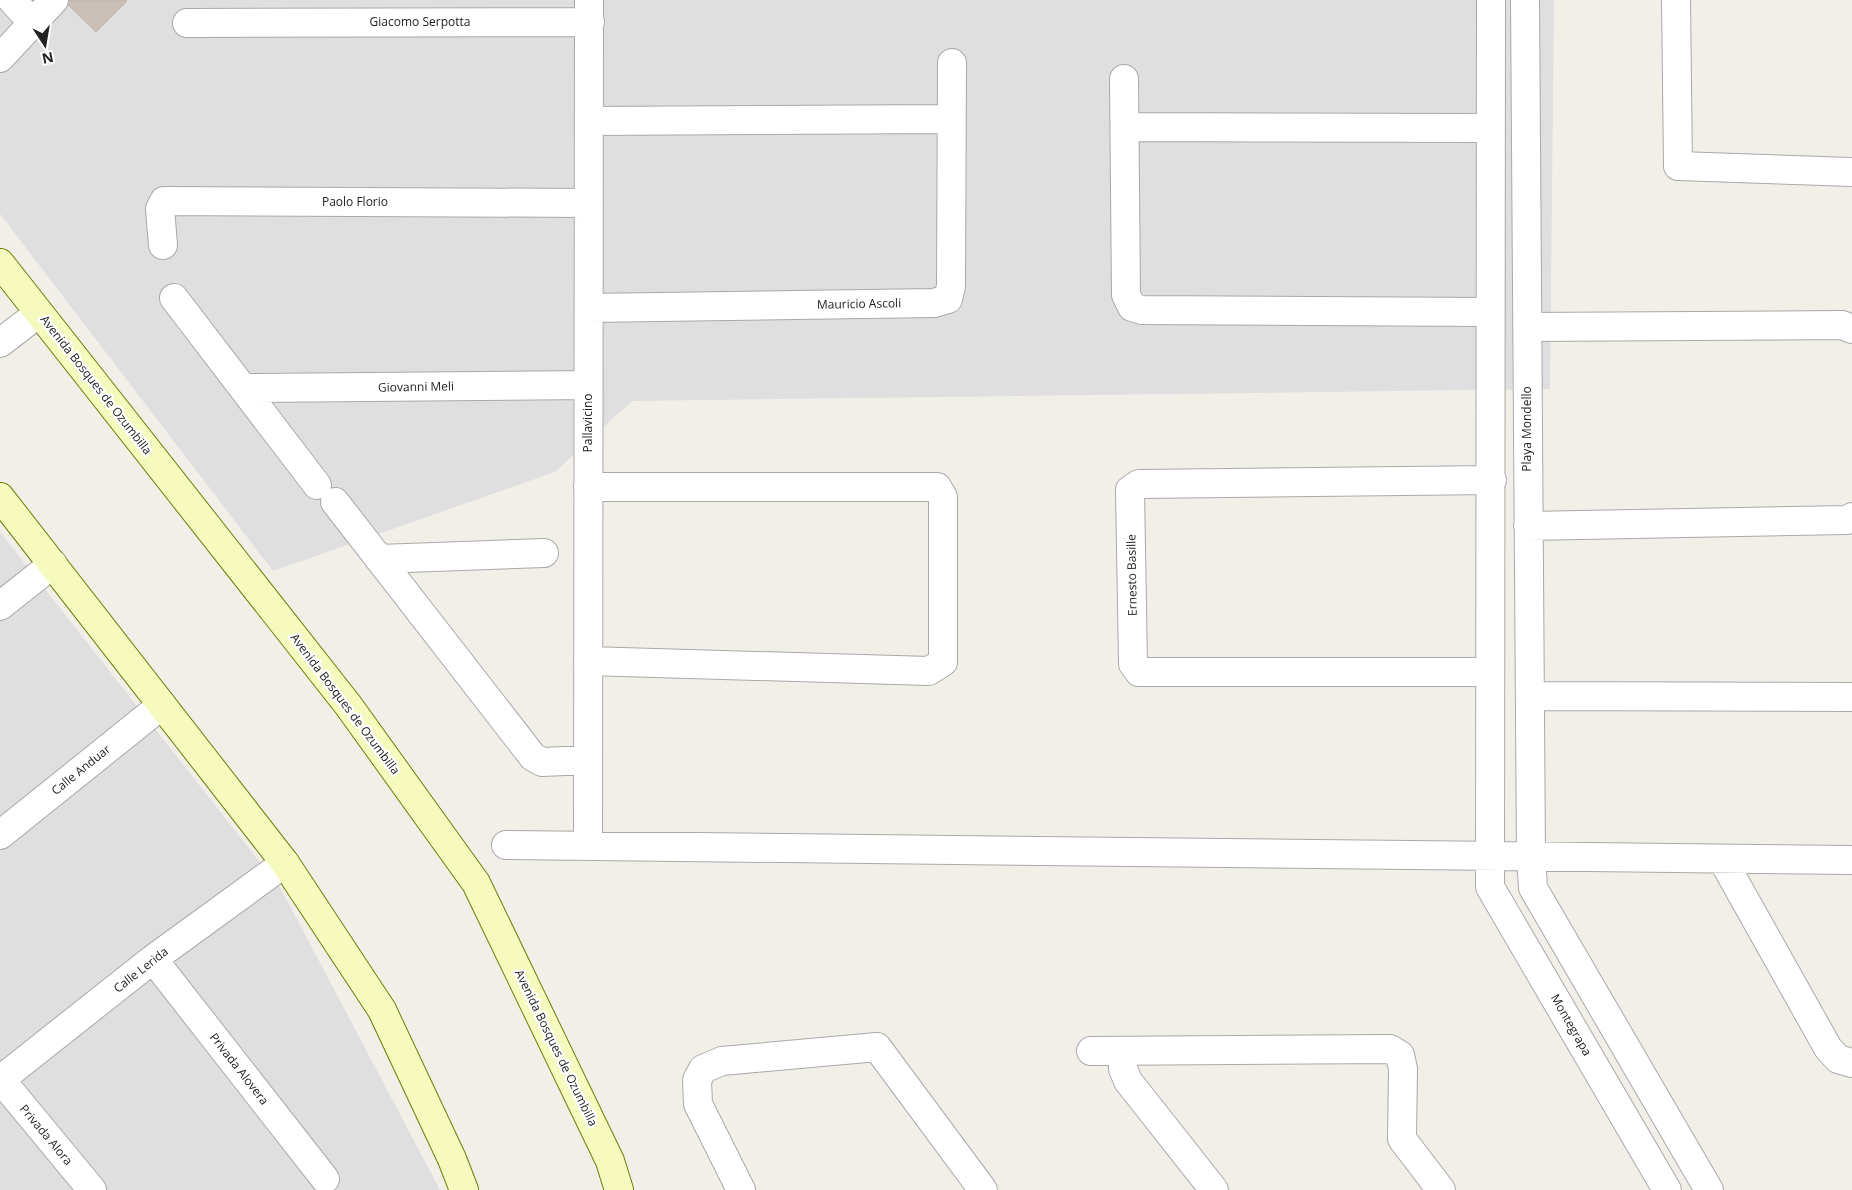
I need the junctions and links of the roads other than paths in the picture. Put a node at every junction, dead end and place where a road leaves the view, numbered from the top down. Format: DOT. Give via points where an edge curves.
graph roads {
  1 [pos="10,0"];
  2 [pos="54,0"];
  3 [pos="1491,0"];
  4 [pos="1525,0"];
  5 [pos="1676,0"];
  6 [pos="0,10"];
  7 [pos="251,11"];
  8 [pos="589,11"];
  9 [pos="32,22"];
  10 [pos="188,23"];
  11 [pos="0,58"];
  12 [pos="952,63"];
  13 [pos="1124,79"];
  14 [pos="951,119"];
  15 [pos="589,121"];
  16 [pos="1126,127"];
  17 [pos="1489,128"];
  18 [pos="1852,172"];
  19 [pos="589,203"];
  20 [pos="163,245"];
  21 [pos="0,263"];
  22 [pos="174,298"];
  23 [pos="589,308"];
  24 [pos="1489,312"];
  25 [pos="39,313"];
  26 [pos="1527,327"];
  27 [pos="1852,329"];
  28 [pos="0,343"];
  29 [pos="588,385"];
  30 [pos="243,388"];
  31 [pos="1492,480"];
  32 [pos="588,486"];
  33 [pos="0,497"];
  34 [pos="1852,517"];
  35 [pos="1528,526"];
  36 [pos="544,553"];
  37 [pos="379,559"];
  38 [pos="53,564"];
  39 [pos="0,606"];
  40 [pos="588,661"];
  41 [pos="1490,672"];
  42 [pos="1530,696"];
  43 [pos="1852,697"];
  44 [pos="162,705"];
  45 [pos="588,760"];
  46 [pos="0,835"];
  47 [pos="506,845"];
  48 [pos="588,846"];
  49 [pos="1488,856"];
  50 [pos="1531,857"];
  51 [pos="1722,859"];
  52 [pos="1852,860"];
  53 [pos="285,863"];
  54 [pos="154,960"];
  55 [pos="1091,1051"];
  56 [pos="1123,1051"];
  57 [pos="1852,1063"];
  58 [pos="0,1080"];
  59 [pos="324,1179"];
  60 [pos="1698,1186"];
  61 [pos="92,1190"];
  62 [pos="464,1190"];
  63 [pos="619,1190"];
  64 [pos="741,1190"];
  65 [pos="983,1190"];
  66 [pos="1214,1190"];
  67 [pos="1441,1190"];
  68 [pos="1667,1190"];
  1 -- 6 [label="street"];
  1 -- 9 [label="street"];
  2 -- 9 [label="street"];
  3 -- 17 [label="street"];
  4 -- 26 [label="street, Playa Mondello"];
  5 -- 18 [label="street" via="1678,166"];
  7 -- 8 [label="street, Giacomo Serpotta"];
  7 -- 10 [label="street, Giacomo Serpotta"];
  8 -- 15 [label="street, Pallavicino"];
  9 -- 11 [label="street"];
  12 -- 14 [label="street, Mauricio Ascoli"];
  13 -- 16 [label="street"];
  14 -- 15 [label="street"];
  14 -- 23 [label="street, Mauricio Ascoli" via="951,286 948,299 934,303"];
  15 -- 19 [label="street, Pallavicino"];
  16 -- 17 [label="street"];
  16 -- 24 [label="street" via="1126,295 1132,306 1142,310"];
  17 -- 24 [label="street"];
  19 -- 20 [label="street, Paolo Florio" via="164,201 160,209"];
  19 -- 23 [label="street, Pallavicino"];
  21 -- 25 [label="main road, Avenida Bosques de Ozumbilla"];
  22 -- 30 [label="street"];
  23 -- 29 [label="street, Pallavicino"];
  24 -- 31 [label="street"];
  25 -- 28 [label="street"];
  25 -- 63 [label="main road, Avenida Bosques de Ozumbilla" via="348,705 476,883 610,1160"];
  26 -- 27 [label="street" via="1842,325"];
  26 -- 35 [label="street, Playa Mondello"];
  29 -- 30 [label="street, Giovanni Meli"];
  29 -- 32 [label="street, Pallavicino"];
  30 -- 37 [label="street"];
  31 -- 41 [label="street"];
  31 -- 41 [label="street, Ernesto Basille" via="1138,484 1130,490 1133,664 1139,672"];
  32 -- 40 [label="street, Pallavicino"];
  32 -- 40 [label="street" via="937,487 943,497 943,662 930,671"];
  33 -- 38 [label="main road"];
  34 -- 35 [label="street" via="1847,520"];
  35 -- 42 [label="street, Playa Mondello"];
  36 -- 37 [label="street"];
  37 -- 45 [label="street" via="533,757 542,762"];
  38 -- 39 [label="street"];
  38 -- 44 [label="main road"];
  40 -- 45 [label="street, Pallavicino"];
  41 -- 49 [label="street"];
  42 -- 43 [label="street"];
  42 -- 50 [label="street, Playa Mondello"];
  44 -- 46 [label="street, Calle Anduar"];
  44 -- 53 [label="main road"];
  45 -- 48 [label="street, Pallavicino"];
  47 -- 48 [label="street"];
  48 -- 49 [label="street"];
  49 -- 50 [label="street"];
  49 -- 68 [label="street, Montegrapa" via="1490,887"];
  50 -- 51 [label="street"];
  50 -- 60 [label="street" via="1533,888"];
  51 -- 52 [label="street"];
  51 -- 57 [label="street" via="1828,1048 1838,1059"];
  53 -- 54 [label="street, Calle Lerida"];
  53 -- 62 [label="main road" via="382,1010"];
  54 -- 58 [label="street, Calle Lerida"];
  54 -- 59 [label="street, Privada Alovera"];
  55 -- 56 [label="street"];
  56 -- 66 [label="street" via="1123,1068 1128,1081"];
  56 -- 67 [label="street" via="1390,1049 1400,1055 1403,1069 1402,1139"];
  58 -- 61 [label="street, Privada Alora"];
  64 -- 65 [label="street" via="698,1104 697,1080 703,1069 722,1061 878,1047"];
}
